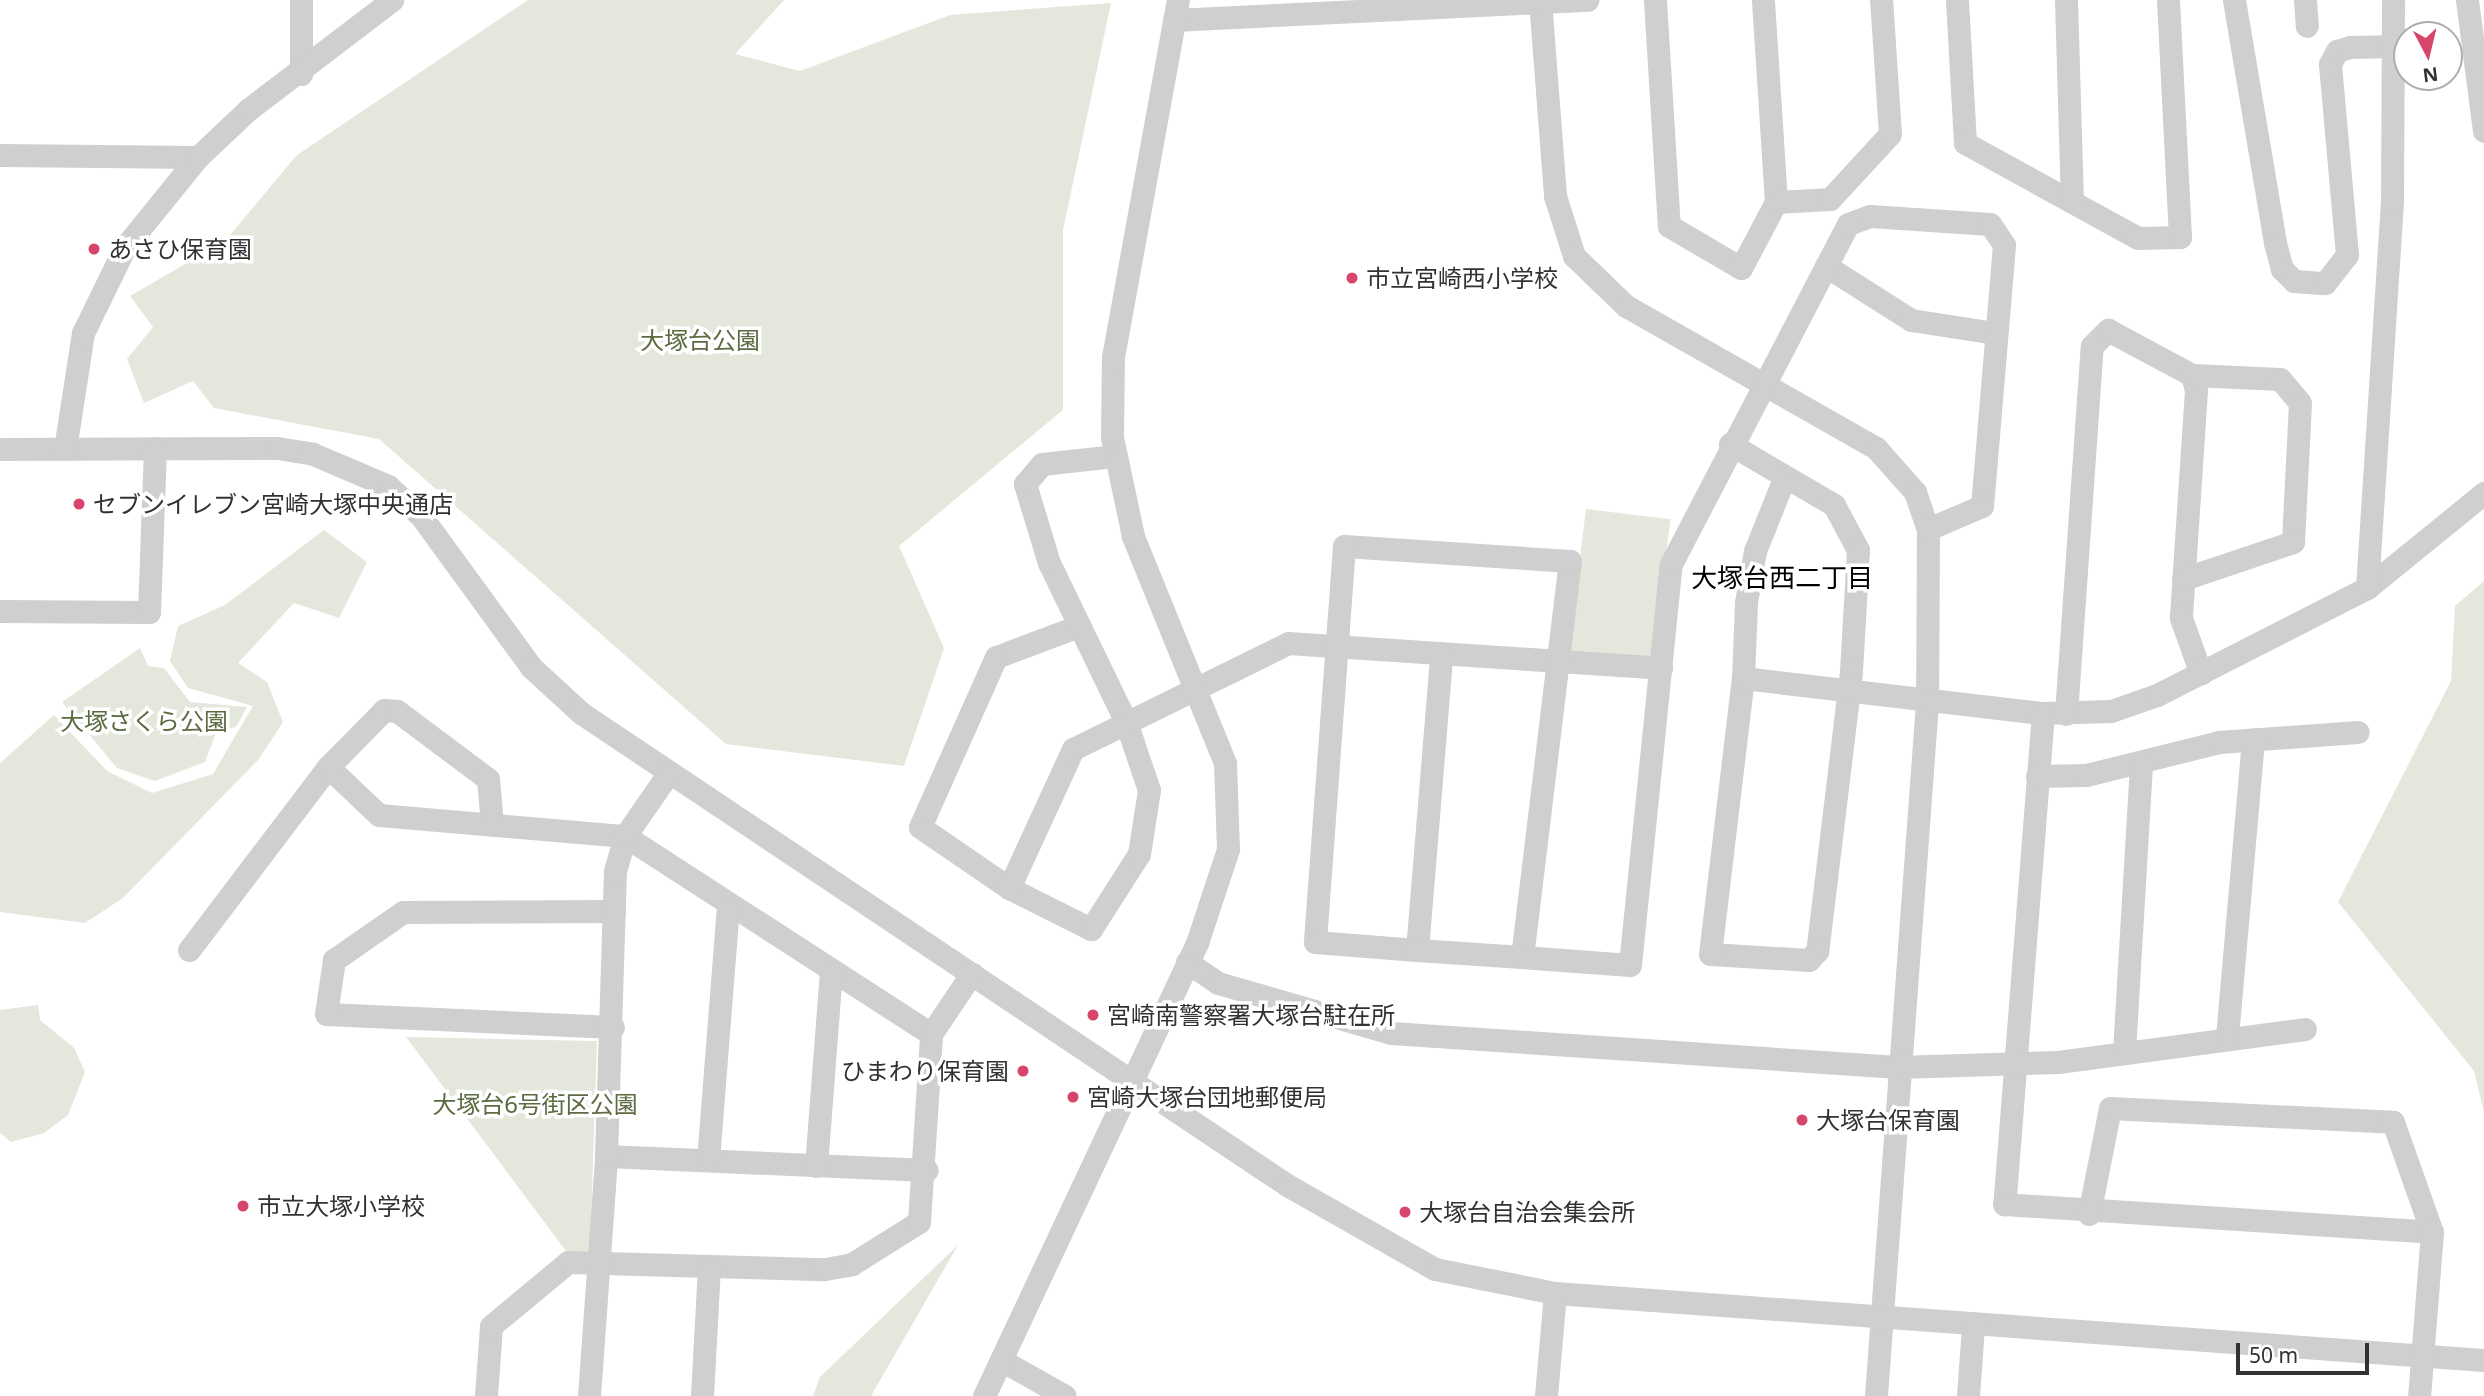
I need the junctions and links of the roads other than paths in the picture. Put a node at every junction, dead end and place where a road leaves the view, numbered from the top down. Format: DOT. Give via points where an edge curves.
graph roads {
  1 [pos="302,0"];
  2 [pos="393,0"];
  3 [pos="1588,0"];
  4 [pos="1655,0"];
  5 [pos="1763,0"];
  6 [pos="1881,0"];
  7 [pos="1957,0"];
  8 [pos="2066,0"];
  9 [pos="2168,0"];
  10 [pos="2234,0"];
  11 [pos="2305,0"];
  12 [pos="2393,0"];
  13 [pos="2467,0"];
  14 [pos="1541,2"];
  15 [pos="1376,5"];
  16 [pos="1176,10"];
  17 [pos="2395,21"];
  18 [pos="2307,26"];
  19 [pos="2393,46"];
  20 [pos="301,74"];
  21 [pos="2395,91"];
  22 [pos="2484,131"];
  23 [pos="0,155"];
  24 [pos="198,157"];
  25 [pos="2072,200"];
  26 [pos="1776,202"];
  27 [pos="1826,266"];
  28 [pos="1995,333"];
  29 [pos="2192,375"];
  30 [pos="1762,382"];
  31 [pos="1730,444"];
  32 [pos="155,448"];
  33 [pos="0,449"];
  34 [pos="65,449"];
  35 [pos="1114,456"];
  36 [pos="1783,481"];
  37 [pos="2484,493"];
  38 [pos="1928,529"];
  39 [pos="2183,579"];
  40 [pos="2367,588"];
  41 [pos="0,611"];
  42 [pos="1076,627"];
  43 [pos="1333,644"];
  44 [pos="1441,656"];
  45 [pos="1559,661"];
  46 [pos="1661,668"];
  47 [pos="2201,674"];
  48 [pos="1744,678"];
  49 [pos="1197,684"];
  50 [pos="1849,689"];
  51 [pos="1927,703"];
  52 [pos="2043,713"];
  53 [pos="2066,714"];
  54 [pos="1126,722"];
  55 [pos="2357,732"];
  56 [pos="2253,739"];
  57 [pos="2141,762"];
  58 [pos="328,767"];
  59 [pos="668,774"];
  60 [pos="2037,776"];
  61 [pos="492,825"];
  62 [pos="625,836"];
  63 [pos="1009,888"];
  64 [pos="728,907"];
  65 [pos="614,911"];
  66 [pos="189,950"];
  67 [pos="1417,950"];
  68 [pos="1522,957"];
  69 [pos="1187,962"];
  70 [pos="831,973"];
  71 [pos="972,973"];
  72 [pos="613,1027"];
  73 [pos="2305,1029"];
  74 [pos="930,1034"];
  75 [pos="2227,1037"];
  76 [pos="2124,1051"];
  77 [pos="2016,1064"];
  78 [pos="1898,1067"];
  79 [pos="1131,1079"];
  80 [pos="606,1156"];
  81 [pos="708,1160"];
  82 [pos="816,1166"];
  83 [pos="927,1170"];
  84 [pos="2089,1214"];
  85 [pos="2432,1232"];
  86 [pos="600,1262"];
  87 [pos="709,1268"];
  88 [pos="1555,1293"];
  89 [pos="1881,1314"];
  90 [pos="1973,1326"];
  91 [pos="2426,1356"];
  92 [pos="1001,1360"];
  93 [pos="2484,1360"];
  94 [pos="486,1396"];
  95 [pos="589,1396"];
  96 [pos="702,1396"];
  97 [pos="984,1396"];
  98 [pos="1065,1396"];
  99 [pos="1546,1396"];
  100 [pos="1876,1396"];
  101 [pos="1968,1396"];
  102 [pos="2419,1396"];
  1 -- 20 [label="street"];
  2 -- 20 [label="street"];
  3 -- 14 [label="street"];
  4 -- 26 [label="street" via="1669,226 1741,268"];
  5 -- 26 [label="street"];
  6 -- 26 [label="street" via="1890,134 1830,199"];
  7 -- 25 [label="street" via="1965,143"];
  8 -- 25 [label="street"];
  9 -- 25 [label="street" via="2180,237 2138,239"];
  10 -- 19 [label="street" via="2275,243 2281,269 2294,281 2325,283 2347,255 2330,64 2337,51 2350,47"];
  11 -- 18 [label="street"];
  12 -- 17 [label="street"];
  13 -- 22 [label="street"];
  14 -- 15 [label="street"];
  14 -- 30 [label="street" via="1555,196 1574,256 1626,306"];
  15 -- 16 [label="street"];
  16 -- 35 [label="street" via="1113,357"];
  20 -- 24 [label="street" via="248,109"];
  21 -- 40 [label="street"];
  23 -- 24 [label="street"];
  24 -- 34 [label="street" via="125,247 93,308 73,372"];
  27 -- 28 [label="street" via="1912,320"];
  27 -- 28 [label="street" via="1849,224 1870,216 1990,224 2004,245"];
  27 -- 30 [label="street"];
  28 -- 38 [label="street" via="1982,506"];
  29 -- 39 [label="street"];
  29 -- 39 [label="street" via="2280,379 2300,403 2293,542"];
  29 -- 53 [label="street" via="2108,330 2092,346"];
  30 -- 31 [label="street"];
  30 -- 38 [label="street" via="1876,448 1915,492"];
  31 -- 36 [label="street"];
  31 -- 46 [label="street" via="1671,564"];
  32 -- 34 [label="street"];
  32 -- 41 [label="street" via="149,612"];
  32 -- 59 [label="street" via="277,448 313,454 388,486 421,516 531,667 581,713"];
  33 -- 34 [label="street"];
  35 -- 42 [label="street" via="1042,464 1025,484"];
  35 -- 49 [label="street" via="1133,536"];
  36 -- 48 [label="street" via="1755,551"];
  36 -- 50 [label="street" via="1834,505 1857,550"];
  37 -- 40 [label="street"];
  38 -- 51 [label="street"];
  39 -- 47 [label="street" via="2181,618"];
  40 -- 47 [label="street"];
  42 -- 54 [label="street"];
  42 -- 63 [label="street" via="996,657 920,827"];
  43 -- 44 [label="street"];
  43 -- 45 [label="street" via="1344,546 1570,561"];
  43 -- 49 [label="street" via="1288,643"];
  43 -- 67 [label="street" via="1315,942"];
  44 -- 45 [label="street"];
  44 -- 67 [label="street"];
  45 -- 46 [label="street"];
  45 -- 68 [label="street"];
  46 -- 68 [label="street" via="1630,965"];
  47 -- 53 [label="street" via="2133,704"];
  48 -- 50 [label="street"];
  48 -- 50 [label="street" via="1710,954 1809,960 1817,951"];
  49 -- 54 [label="street"];
  49 -- 69 [label="street" via="1225,763 1231,802 1216,899"];
  50 -- 51 [label="street"];
  51 -- 52 [label="street"];
  51 -- 78 [label="street"];
  52 -- 53 [label="street"];
  52 -- 60 [label="street"];
  54 -- 63 [label="street" via="1073,749"];
  54 -- 63 [label="street" via="1149,790 1147,822 1139,854 1091,929"];
  55 -- 56 [label="street"];
  56 -- 57 [label="street"];
  56 -- 75 [label="street"];
  57 -- 60 [label="street" via="2086,775"];
  57 -- 76 [label="street"];
  58 -- 61 [label="street" via="379,815"];
  58 -- 61 [label="street" via="377,714 397,711 488,779"];
  58 -- 66 [label="street"];
  59 -- 62 [label="street"];
  59 -- 71 [label="street"];
  60 -- 77 [label="street"];
  61 -- 62 [label="street"];
  62 -- 64 [label="street"];
  62 -- 65 [label="street"];
  64 -- 70 [label="street"];
  64 -- 81 [label="street"];
  65 -- 72 [label="street"];
  65 -- 72 [label="street" via="403,912 334,960 326,1014"];
  67 -- 68 [label="street"];
  69 -- 78 [label="street" via="1218,983 1391,1033"];
  69 -- 79 [label="street"];
  70 -- 74 [label="street"];
  70 -- 82 [label="street"];
  71 -- 74 [label="street"];
  71 -- 79 [label="street"];
  72 -- 80 [label="street"];
  73 -- 75 [label="street"];
  74 -- 83 [label="street"];
  75 -- 76 [label="street"];
  76 -- 77 [label="street"];
  77 -- 78 [label="street"];
  77 -- 84 [label="street" via="2004,1204"];
  78 -- 89 [label="street"];
  79 -- 88 [label="street" via="1287,1185 1435,1269"];
  79 -- 92 [label="street"];
  80 -- 81 [label="street"];
  80 -- 86 [label="street"];
  81 -- 82 [label="street"];
  82 -- 83 [label="street"];
  83 -- 87 [label="street" via="919,1222 852,1264 825,1269"];
  84 -- 85 [label="street"];
  84 -- 85 [label="street" via="2110,1108 2124,1106 2393,1122"];
  85 -- 91 [label="street"];
  86 -- 87 [label="street"];
  86 -- 94 [label="street" via="568,1262 491,1325"];
  86 -- 95 [label="street"];
  87 -- 96 [label="street"];
  88 -- 89 [label="street"];
  88 -- 99 [label="street"];
  89 -- 90 [label="street"];
  89 -- 100 [label="street"];
  90 -- 91 [label="street"];
  90 -- 101 [label="street"];
  91 -- 93 [label="street"];
  91 -- 102 [label="street"];
  92 -- 97 [label="street"];
  92 -- 98 [label="street"];
}
